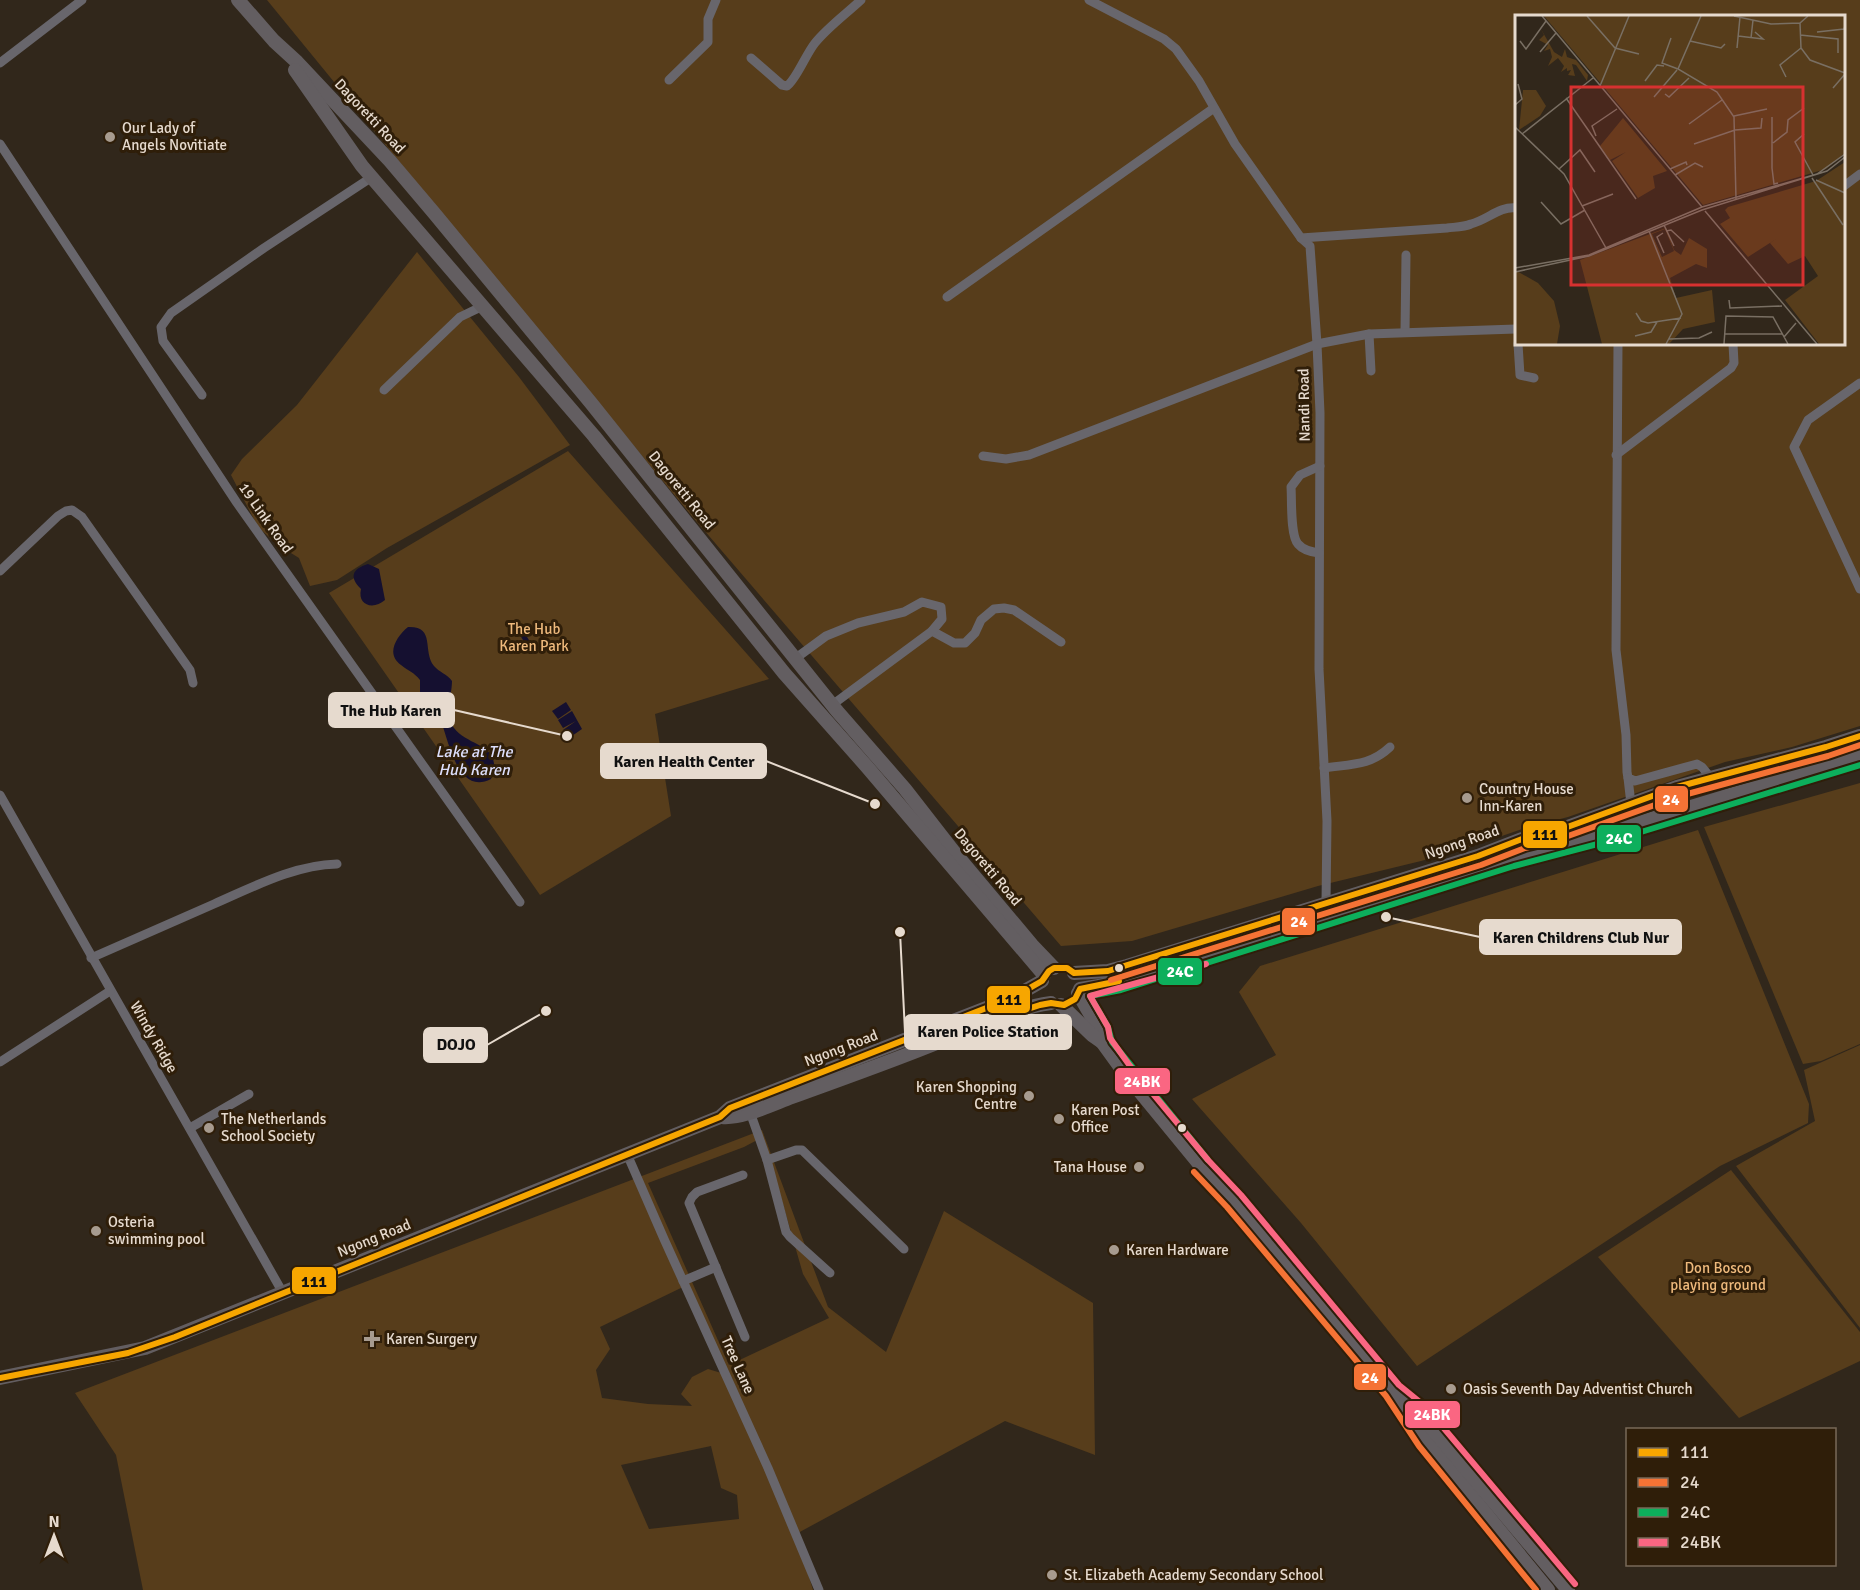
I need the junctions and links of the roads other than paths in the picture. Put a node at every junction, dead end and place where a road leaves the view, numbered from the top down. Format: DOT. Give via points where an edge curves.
graph roads {
  1 [pos="82,0"];
  2 [pos="238,0"];
  3 [pos="716,0"];
  4 [pos="861,0"];
  5 [pos="1089,0"];
  6 [pos="274,41"];
  7 [pos="751,58"];
  8 [pos="0,63"];
  9 [pos="669,80"];
  10 [pos="1214,108"];
  11 [pos="0,144"];
  12 [pos="390,161"];
  13 [pos="1860,174"];
  14 [pos="371,176"];
  15 [pos="1845,185"];
  16 [pos="1515,208"];
  17 [pos="1301,238"];
  18 [pos="1406,255"];
  19 [pos="947,297"];
  20 [pos="483,306"];
  21 [pos="1515,329"];
  22 [pos="1405,332"];
  23 [pos="1369,334"];
  24 [pos="1317,344"];
  25 [pos="1518,345"];
  26 [pos="1618,345"];
  27 [pos="1733,345"];
  28 [pos="1371,371"];
  29 [pos="1534,378"];
  30 [pos="1860,383"];
  31 [pos="384,390"];
  32 [pos="202,395"];
  33 [pos="1616,455"];
  34 [pos="983,456"];
  35 [pos="1320,466"];
  36 [pos="1319,553"];
  37 [pos="0,571"];
  38 [pos="1860,589"];
  39 [pos="932,631"];
  40 [pos="1061,642"];
  41 [pos="796,658"];
  42 [pos="193,683"];
  43 [pos="832,705"];
  44 [pos="1860,736"];
  45 [pos="1390,747"];
  46 [pos="1860,756"];
  47 [pos="1324,768"];
  48 [pos="1628,778"];
  49 [pos="1711,778"];
  50 [pos="0,795"];
  51 [pos="1631,804"];
  52 [pos="337,864"];
  53 [pos="520,902"];
  54 [pos="1326,903"];
  55 [pos="91,958"];
  56 [pos="1074,973"];
  57 [pos="1047,975"];
  58 [pos="110,991"];
  59 [pos="1079,991"];
  60 [pos="1056,1004"];
  61 [pos="1102,1042"];
  62 [pos="0,1062"];
  63 [pos="834,1075"];
  64 [pos="249,1094"];
  65 [pos="750,1112"];
  66 [pos="720,1117"];
  67 [pos="190,1128"];
  68 [pos="627,1154"];
  69 [pos="767,1160"];
  70 [pos="742,1175"];
  71 [pos="904,1249"];
  72 [pos="716,1267"];
  73 [pos="830,1273"];
  74 [pos="683,1281"];
  75 [pos="283,1293"];
  76 [pos="745,1337"];
  77 [pos="0,1377"];
  78 [pos="1393,1391"];
  79 [pos="819,1590"];
  80 [pos="1548,1590"];
  81 [pos="1568,1590"];
  1 -- 8 [label="street"];
  2 -- 6 [label="main road, Dagoretti Road"];
  3 -- 9 [label="street" via="708,19 706,46"];
  4 -- 7 [label="street" via="816,42 786,86"];
  5 -- 10 [label="street, Nandi Road" via="1171,44"];
  6 -- 12 [label="main road, Dagoretti Road"];
  6 -- 14 [label="main road, Dagoretti Road"];
  10 -- 17 [label="street, Nandi Road"];
  10 -- 19 [label="street"];
  11 -- 53 [label="street, 19 Link Road" via="237,503"];
  12 -- 14 [label="main road" via="374,159"];
  12 -- 41 [label="main road, Dagoretti Road"];
  13 -- 15 [label="street"];
  14 -- 20 [label="main road, Dagoretti Road"];
  14 -- 32 [label="street" via="171,313 161,327 163,341"];
  16 -- 17 [label="street" via="1471,225"];
  17 -- 24 [label="street, Nandi Road" via="1310,246"];
  18 -- 22 [label="street"];
  20 -- 31 [label="street" via="460,317"];
  20 -- 57 [label="main road, Dagoretti Road" via="656,512 784,673"];
  21 -- 22 [label="street"];
  22 -- 23 [label="street"];
  23 -- 24 [label="street"];
  23 -- 28 [label="street"];
  24 -- 34 [label="street" via="1029,455 1006,459"];
  24 -- 35 [label="street, Nandi Road"];
  25 -- 29 [label="street" via="1520,375"];
  26 -- 33 [label="street"];
  27 -- 33 [label="street" via="1731,368"];
  30 -- 38 [label="street" via="1808,420 1794,447"];
  33 -- 48 [label="street" via="1616,650"];
  35 -- 36 [label="street, Nandi Road"];
  35 -- 36 [label="street" via="1300,475 1291,487 1294,537 1298,545"];
  36 -- 47 [label="street, Nandi Road"];
  37 -- 42 [label="street" via="58,516 72,510 82,517 190,670"];
  39 -- 40 [label="street" via="954,643 965,644 981,620 994,609 1004,608 1014,610"];
  39 -- 41 [label="street" via="942,619 941,607 922,602 904,612 858,623 826,636"];
  39 -- 43 [label="street"];
  41 -- 43 [label="main road, Dagoretti Road"];
  43 -- 57 [label="main road, Dagoretti Road" via="1044,958"];
  44 -- 49 [label="main road, Ngong Road"];
  45 -- 47 [label="street" via="1365,763"];
  46 -- 59 [label="main road, Ngong Road" via="1440,879"];
  47 -- 54 [label="street, Nandi Road"];
  48 -- 49 [label="street" via="1642,780 1697,764"];
  48 -- 51 [label="street"];
  49 -- 51 [label="main road, Ngong Road"];
  50 -- 55 [label="street, Windy Ridge"];
  51 -- 54 [label="main road, Ngong Road"];
  52 -- 55 [label="street" via="319,864 264,882"];
  54 -- 56 [label="main road, Ngong Road" via="1108,971"];
  55 -- 58 [label="street, Windy Ridge"];
  56 -- 57 [label="main road" via="1067,968"];
  56 -- 59 [label="main road"];
  57 -- 60 [label="main road" via="1043,994"];
  57 -- 63 [label="main road, Ngong Road" via="1012,998"];
  58 -- 62 [label="street"];
  58 -- 67 [label="street, Windy Ridge"];
  59 -- 60 [label="main road" via="1070,1002"];
  59 -- 61 [label="main road"];
  60 -- 61 [label="main road"];
  60 -- 63 [label="main road, Ngong Road" via="1011,1014"];
  61 -- 78 [label="main road" via="1201,1166"];
  63 -- 65 [label="main road, Ngong Road"];
  63 -- 66 [label="main road, Ngong Road" via="730,1108"];
  64 -- 67 [label="street"];
  65 -- 66 [label="main road, Ngong Road"];
  65 -- 69 [label="street"];
  66 -- 68 [label="main road, Ngong Road"];
  67 -- 75 [label="street, Windy Ridge"];
  68 -- 74 [label="street, Tree Lane"];
  68 -- 75 [label="main road, Ngong Road"];
  69 -- 71 [label="street" via="802,1150"];
  69 -- 73 [label="street" via="786,1232"];
  70 -- 72 [label="street" via="698,1192 689,1203"];
  72 -- 74 [label="street"];
  72 -- 76 [label="street"];
  74 -- 79 [label="street, Tree Lane"];
  75 -- 77 [label="main road, Ngong Road" via="145,1348"];
  78 -- 80 [label="main road" via="1426,1440"];
  78 -- 81 [label="main road" via="1419,1413"];
}
